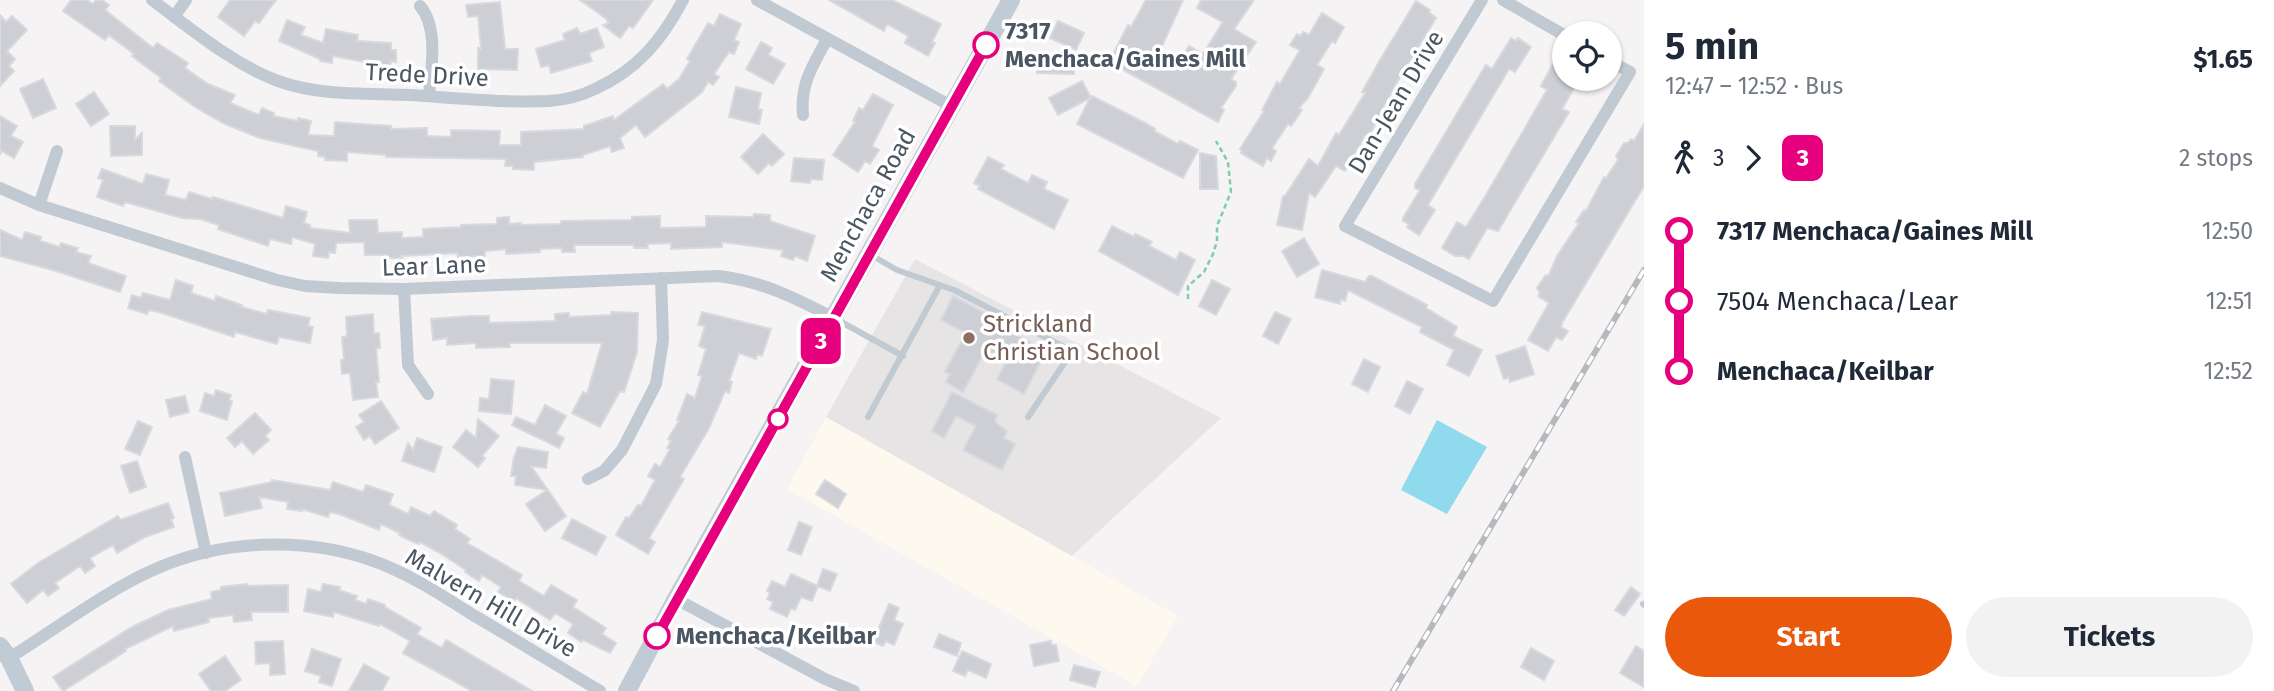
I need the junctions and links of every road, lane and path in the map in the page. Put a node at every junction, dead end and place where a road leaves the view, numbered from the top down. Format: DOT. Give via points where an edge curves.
graph roads {
  1 [pos="152,0"];
  2 [pos="186,0"];
  3 [pos="683,0"];
  4 [pos="757,0"];
  5 [pos="1011,0"];
  6 [pos="1482,0"];
  7 [pos="1503,0"];
  8 [pos="420,6"];
  9 [pos="174,16"];
  10 [pos="1552,28"];
  11 [pos="827,38"];
  12 [pos="1622,68"];
  13 [pos="1622,85"];
  14 [pos="1619,91"];
  15 [pos="429,96"];
  16 [pos="951,106"];
  17 [pos="803,115"];
  18 [pos="1216,141"];
  19 [pos="57,151"];
  20 [pos="0,188"];
  21 [pos="39,205"];
  22 [pos="869,254"];
  23 [pos="661,278"];
  24 [pos="940,285"];
  25 [pos="404,289"];
  26 [pos="1188,299"];
  27 [pos="834,318"];
  28 [pos="903,356"];
  29 [pos="428,394"];
  30 [pos="1028,417"];
  31 [pos="868,418"];
  32 [pos="185,457"];
  33 [pos="588,480"];
  34 [pos="206,553"];
  35 [pos="676,599"];
  36 [pos="5,652"];
  37 [pos="24,691"];
  38 [pos="600,691"];
  39 [pos="627,691"];
  40 [pos="854,691"];
  1 -- 9 [label="street, Trede Drive"];
  2 -- 9 [label="street"];
  3 -- 15 [label="street, Trede Drive" via="653,48 626,72 593,91 549,100"];
  4 -- 11 [label="street"];
  5 -- 16 [label="main road, Menchaca Road"];
  6 -- 14 [label="street, Dan-Jean Drive" via="1345,226 1493,301"];
  7 -- 10 [label="street"];
  8 -- 15 [label="street" via="431,32"];
  9 -- 15 [label="street, Trede Drive" via="242,63 279,81 318,90"];
  11 -- 16 [label="street"];
  11 -- 17 [label="street" via="804,81"];
  12 -- 13 [label="street, Dan-Jean Drive" via="1630,72"];
  16 -- 22 [label="main road, Menchaca Road"];
  18 -- 26 [label="path" via="1228,162 1231,192 1217,226 1213,254 1204,272 1188,286"];
  19 -- 21 [label="street"];
  20 -- 21 [label="street, Lear Lane"];
  21 -- 25 [label="street, Lear Lane" via="305,286"];
  22 -- 24 [label="lane"];
  22 -- 27 [label="main road, Menchaca Road"];
  23 -- 25 [label="street, Lear Lane"];
  23 -- 27 [label="street, Lear Lane" via="748,280"];
  23 -- 33 [label="street" via="663,340 656,384 622,450 604,471"];
  24 -- 28 [label="lane"];
  24 -- 30 [label="lane" via="1065,347 1065,362"];
  25 -- 29 [label="street" via="408,365"];
  27 -- 28 [label="lane"];
  27 -- 35 [label="main road, Menchaca Road"];
  28 -- 31 [label="lane"];
  32 -- 34 [label="street"];
  34 -- 36 [label="street, Malvern Hill Drive" via="154,570"];
  34 -- 38 [label="street, Malvern Hill Drive" via="239,546 295,545 370,560 416,580"];
  35 -- 39 [label="main road, Menchaca Road"];
  35 -- 40 [label="street"];
  36 -- 37 [label="main road"];
}
